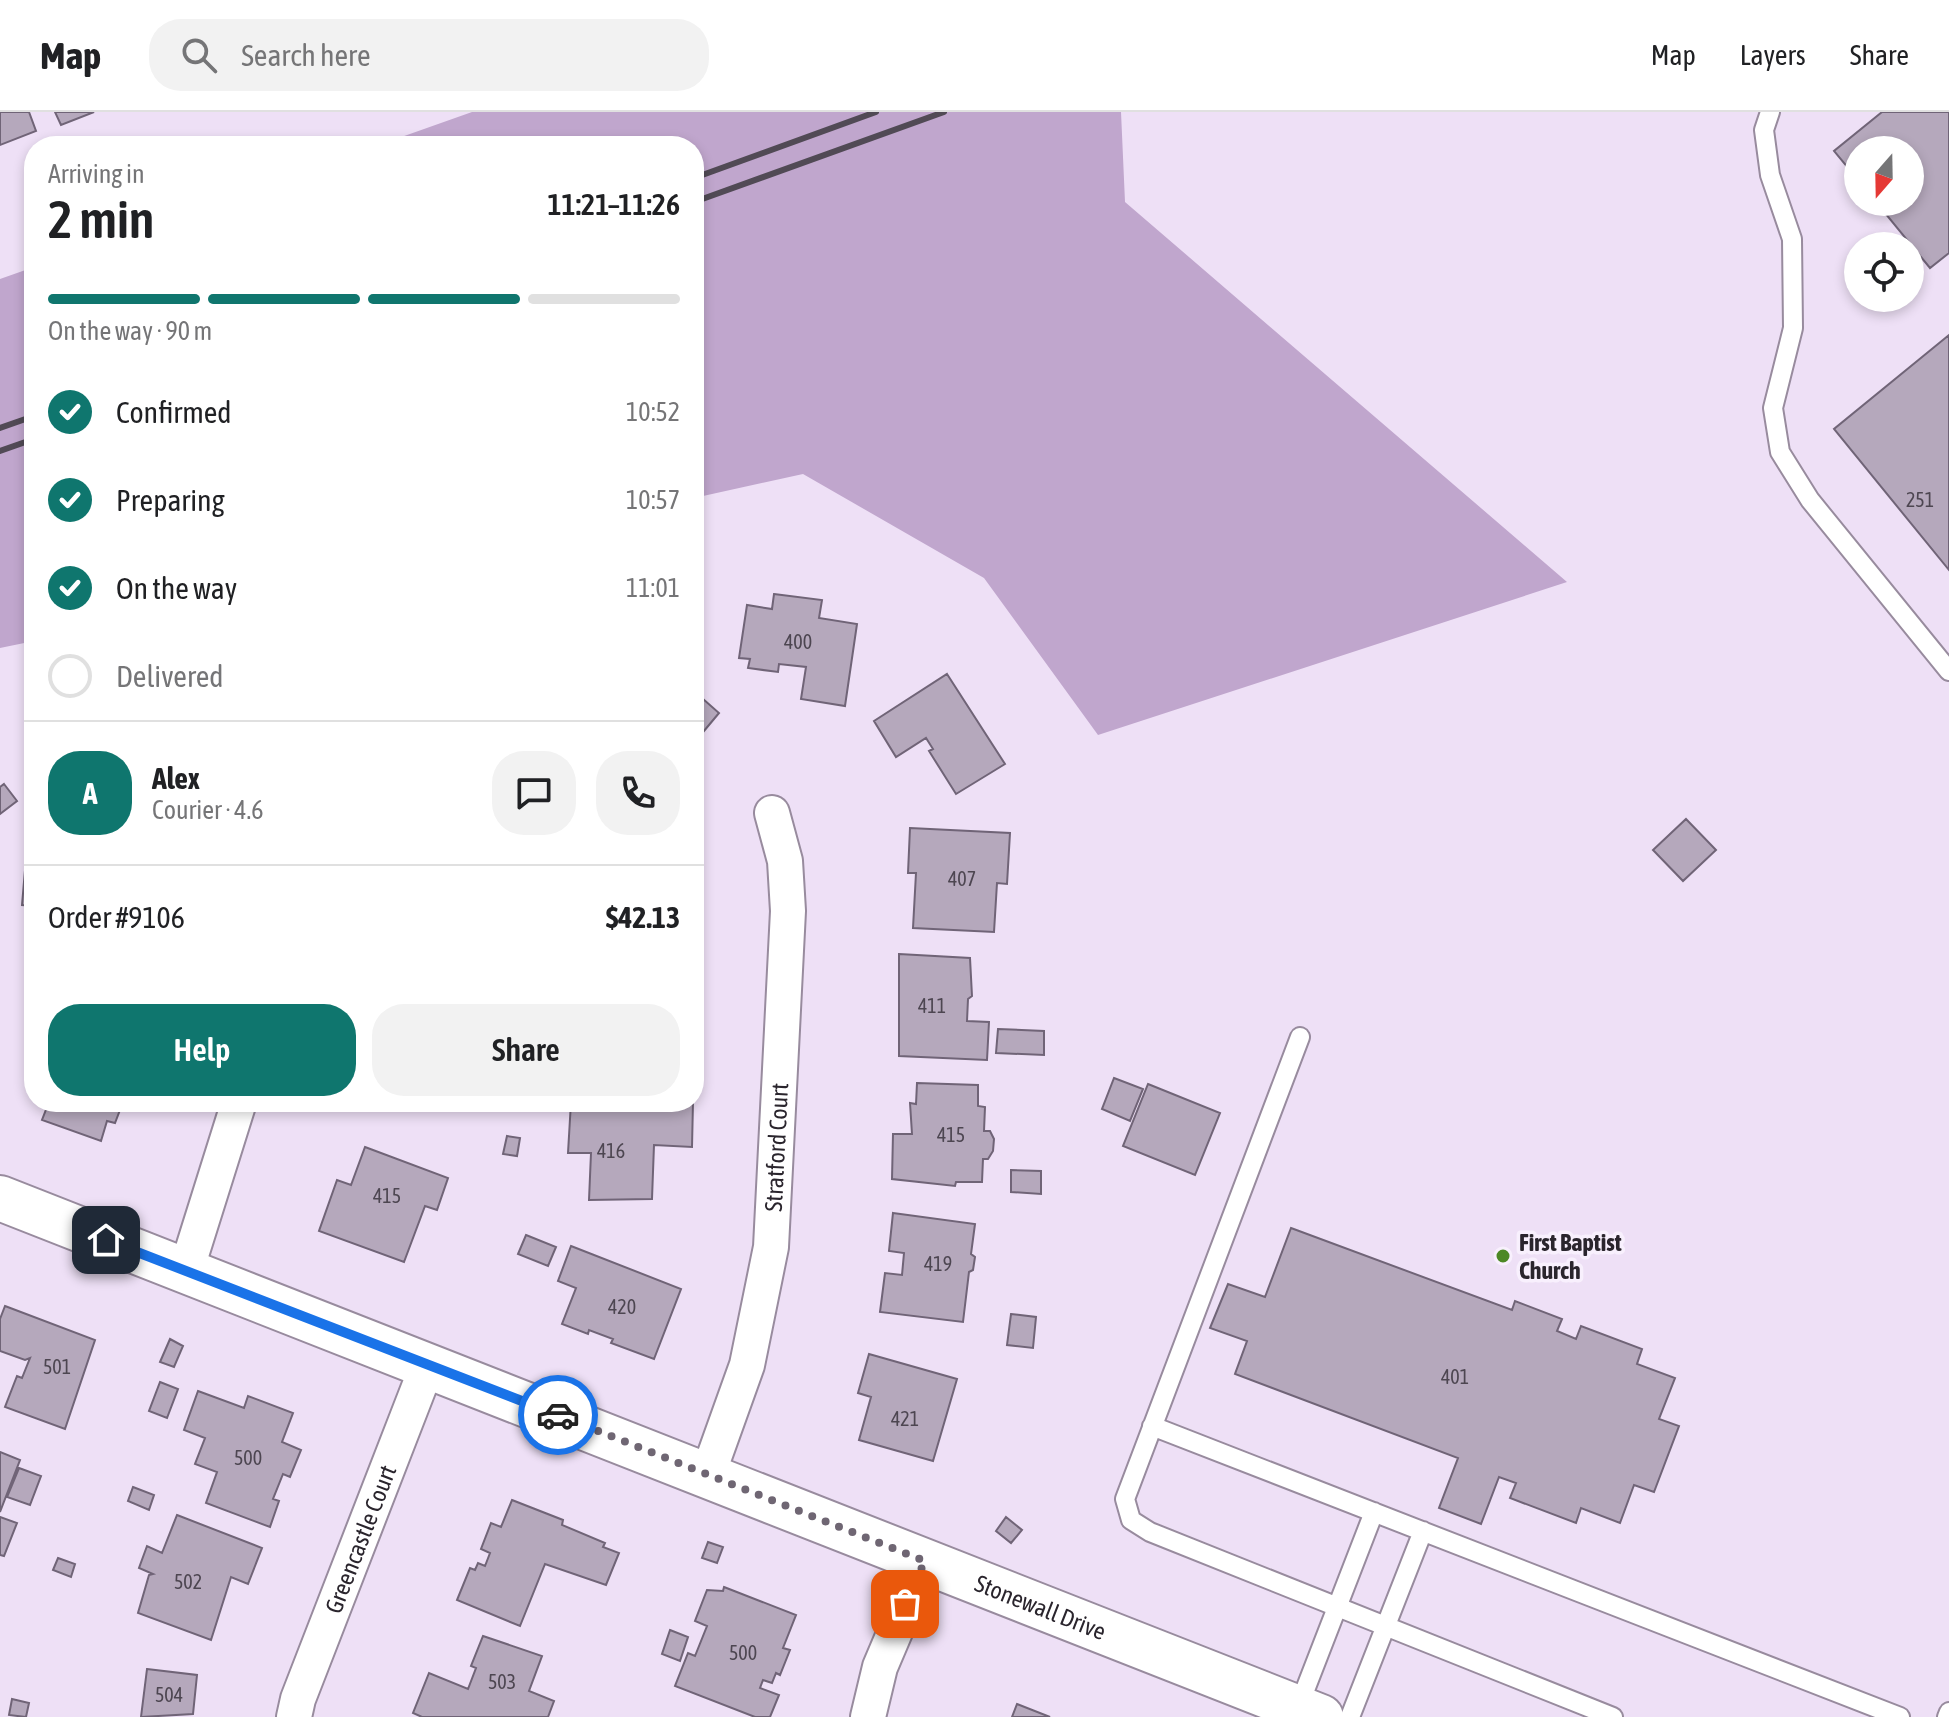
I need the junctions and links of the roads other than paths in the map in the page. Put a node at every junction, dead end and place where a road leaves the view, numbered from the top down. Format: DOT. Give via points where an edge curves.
graph roads {
  1 [pos="1770,112"];
  2 [pos="1949,671"];
  3 [pos="772,813"];
  4 [pos="1300,1037"];
  5 [pos="236,1112"];
  6 [pos="0,1198"];
  7 [pos="186,1271"];
  8 [pos="428,1364"];
  9 [pos="1152,1426"];
  10 [pos="708,1474"];
  11 [pos="1374,1512"];
  12 [pos="1423,1531"];
  13 [pos="925,1561"];
  14 [pos="1337,1607"];
  15 [pos="1384,1626"];
  16 [pos="1310,1712"];
  17 [pos="294,1717"];
  18 [pos="868,1717"];
  19 [pos="1350,1717"];
  20 [pos="1613,1717"];
  21 [pos="1900,1717"];
  1 -- 2 [label="lane" via="1764,130 1770,175 1792,239 1793,328 1773,408 1780,452 1810,500"];
  3 -- 10 [label="street, Stratford Court" via="785,861 788,911 771,1247 747,1365"];
  4 -- 9 [label="lane"];
  5 -- 7 [label="street"];
  6 -- 7 [label="street, Stonewall Drive"];
  7 -- 8 [label="street, Stonewall Drive"];
  8 -- 10 [label="street, Stonewall Drive"];
  8 -- 17 [label="street, Greencastle Court"];
  9 -- 11 [label="lane"];
  9 -- 14 [label="lane" via="1125,1499 1131,1520"];
  10 -- 13 [label="street, Stonewall Drive"];
  11 -- 12 [label="lane"];
  11 -- 14 [label="lane"];
  12 -- 15 [label="lane"];
  12 -- 21 [label="lane"];
  13 -- 16 [label="street, Stonewall Drive"];
  13 -- 18 [label="street" via="880,1667"];
  14 -- 15 [label="lane"];
  14 -- 16 [label="lane"];
  15 -- 19 [label="lane"];
  15 -- 20 [label="lane"];
}
